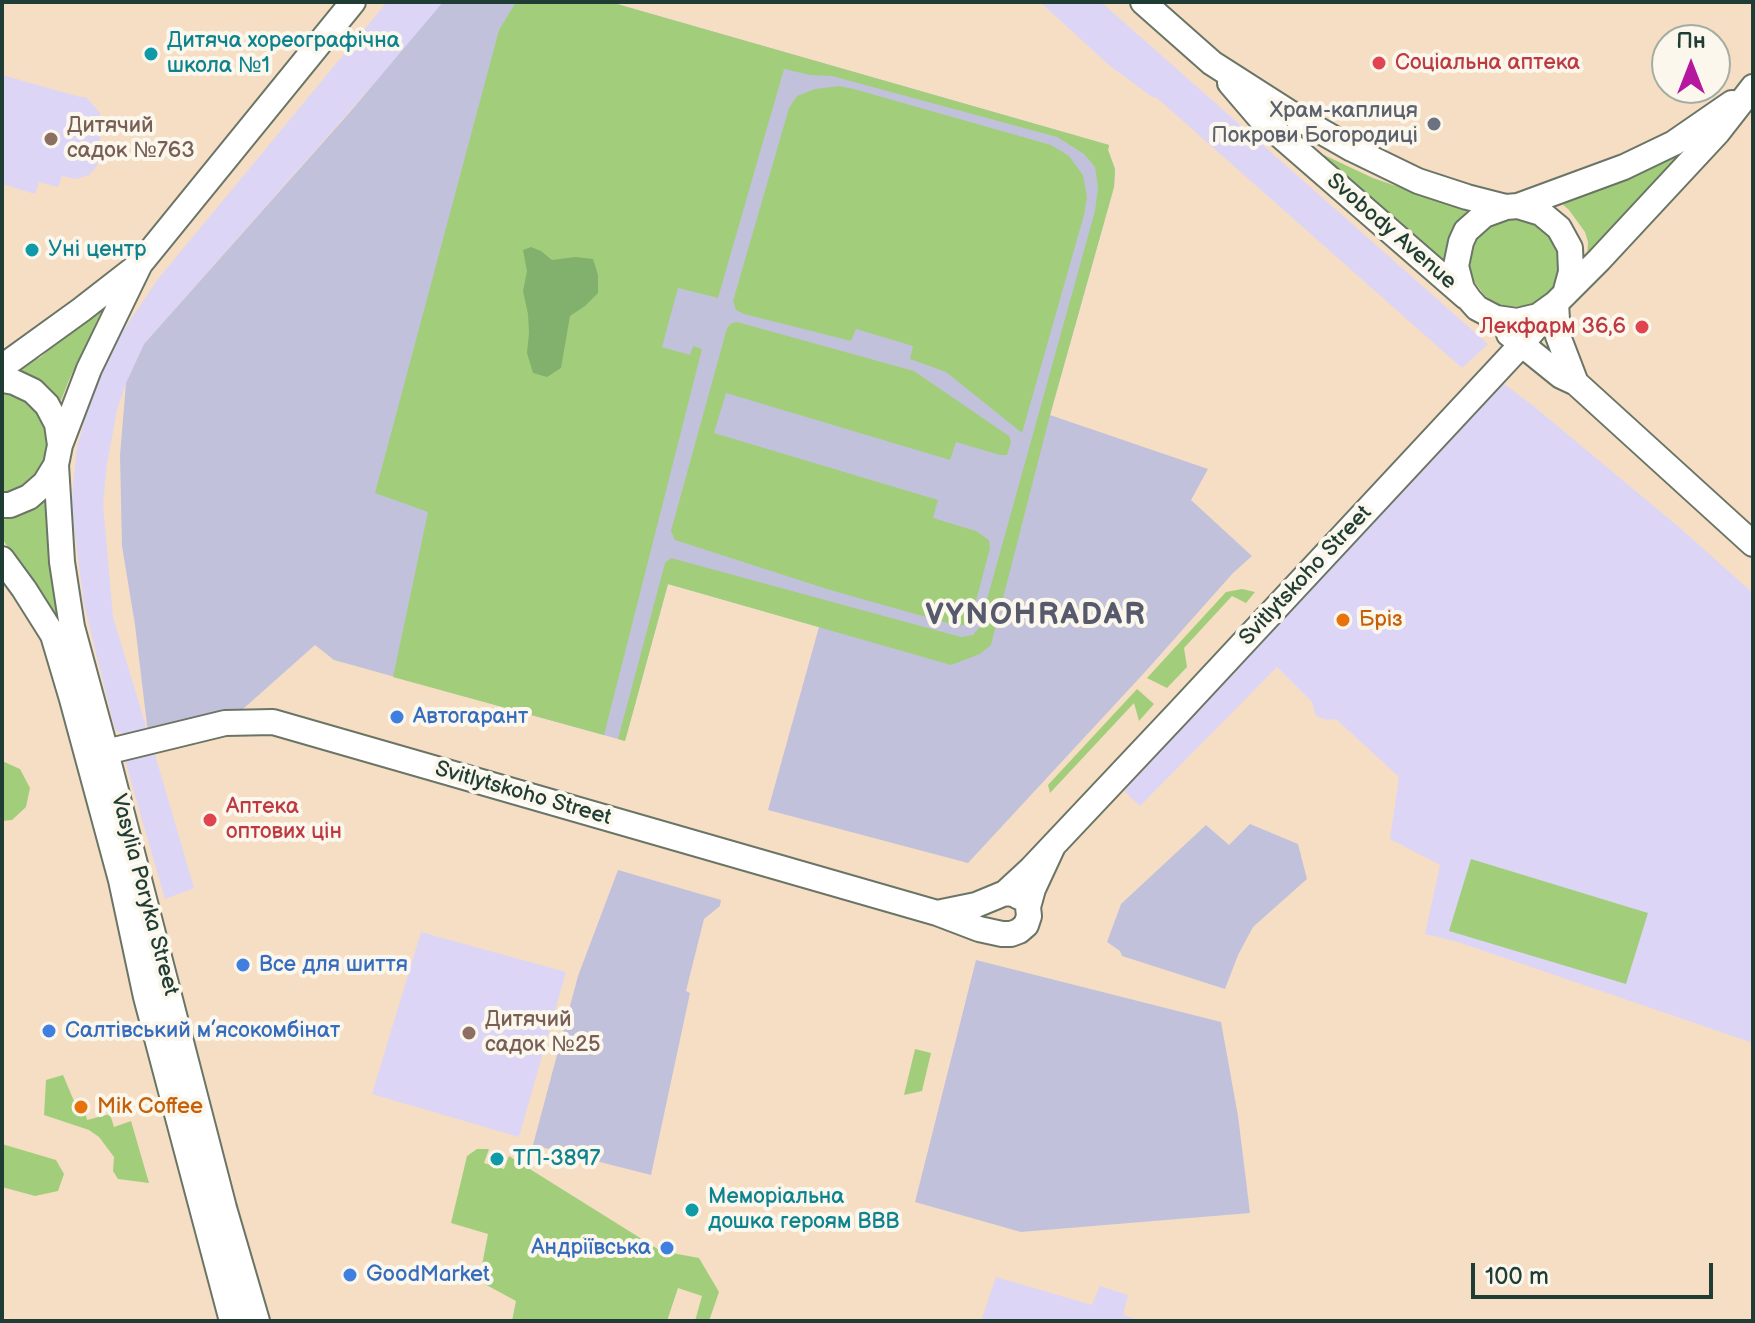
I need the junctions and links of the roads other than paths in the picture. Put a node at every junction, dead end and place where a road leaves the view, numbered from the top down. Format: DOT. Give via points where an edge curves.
graph roads {
  1 [pos="353,2"];
  2 [pos="1143,2"];
  3 [pos="1212,63"];
  4 [pos="1750,90"];
  5 [pos="1512,206"];
  6 [pos="140,264"];
  7 [pos="1560,299"];
  8 [pos="1477,307"];
  9 [pos="1521,345"];
  10 [pos="2,367"];
  11 [pos="2,380"];
  12 [pos="1576,383"];
  13 [pos="58,455"];
  14 [pos="2,505"];
  15 [pos="1753,544"];
  16 [pos="2,559"];
  17 [pos="106,752"];
  18 [pos="1053,846"];
  19 [pos="1000,895"];
  20 [pos="1028,907"];
  21 [pos="937,913"];
  22 [pos="1002,934"];
  23 [pos="232,1321"];
  24 [pos="257,1321"];
  1 -- 6 [label="street, Vasylia Poryka Street"];
  2 -- 3 [label="street, Svobody Avenue"];
  3 -- 5 [label="street, Svobody Avenue" via="1352,149 1418,181"];
  3 -- 8 [label="street, Svobody Avenue" via="1260,118"];
  4 -- 5 [label="street, Svitlytskoho Street" via="1674,143 1624,167"];
  4 -- 7 [label="street, Svitlytskoho Street" via="1718,132"];
  5 -- 7 [label="street" via="1551,219 1566,237 1571,272"];
  5 -- 8 [label="street" via="1474,222 1461,242 1458,278"];
  6 -- 10 [label="street, Vasylia Poryka Street"];
  6 -- 13 [label="street, Vasylia Poryka Street" via="89,369"];
  7 -- 8 [label="street" via="1528,320 1507,321"];
  7 -- 9 [label="street, Svitlytskoho Street"];
  7 -- 12 [label="street, Svobody Avenue" via="1558,336"];
  8 -- 9 [label="street, Svobody Avenue"];
  9 -- 12 [label="street, Svobody Avenue"];
  9 -- 18 [label="street, Svitlytskoho Street"];
  11 -- 13 [label="street, Vasylia Poryka Street" via="33,391 47,405 57,424"];
  12 -- 15 [label="street, Svobody Avenue"];
  13 -- 14 [label="street, Vasylia Poryka Street" via="45,483 29,497"];
  13 -- 17 [label="street, Vasylia Poryka Street" via="62,562 72,627"];
  16 -- 23 [label="street, Vasylia Poryka Street" via="53,635 65,673"];
  17 -- 21 [label="street, Svitlytskoho Street" via="225,723 273,722"];
  17 -- 24 [label="street, Vasylia Poryka Street"];
  18 -- 19 [label="street, Svitlytskoho Street"];
  18 -- 20 [label="street, Svitlytskoho Street"];
  19 -- 20 [label="street" via="1014,894"];
  19 -- 21 [label="street, Svitlytskoho Street"];
  19 -- 22 [label="street" via="987,913"];
  20 -- 22 [label="street" via="1026,925"];
  21 -- 22 [label="street, Svitlytskoho Street"];
}
